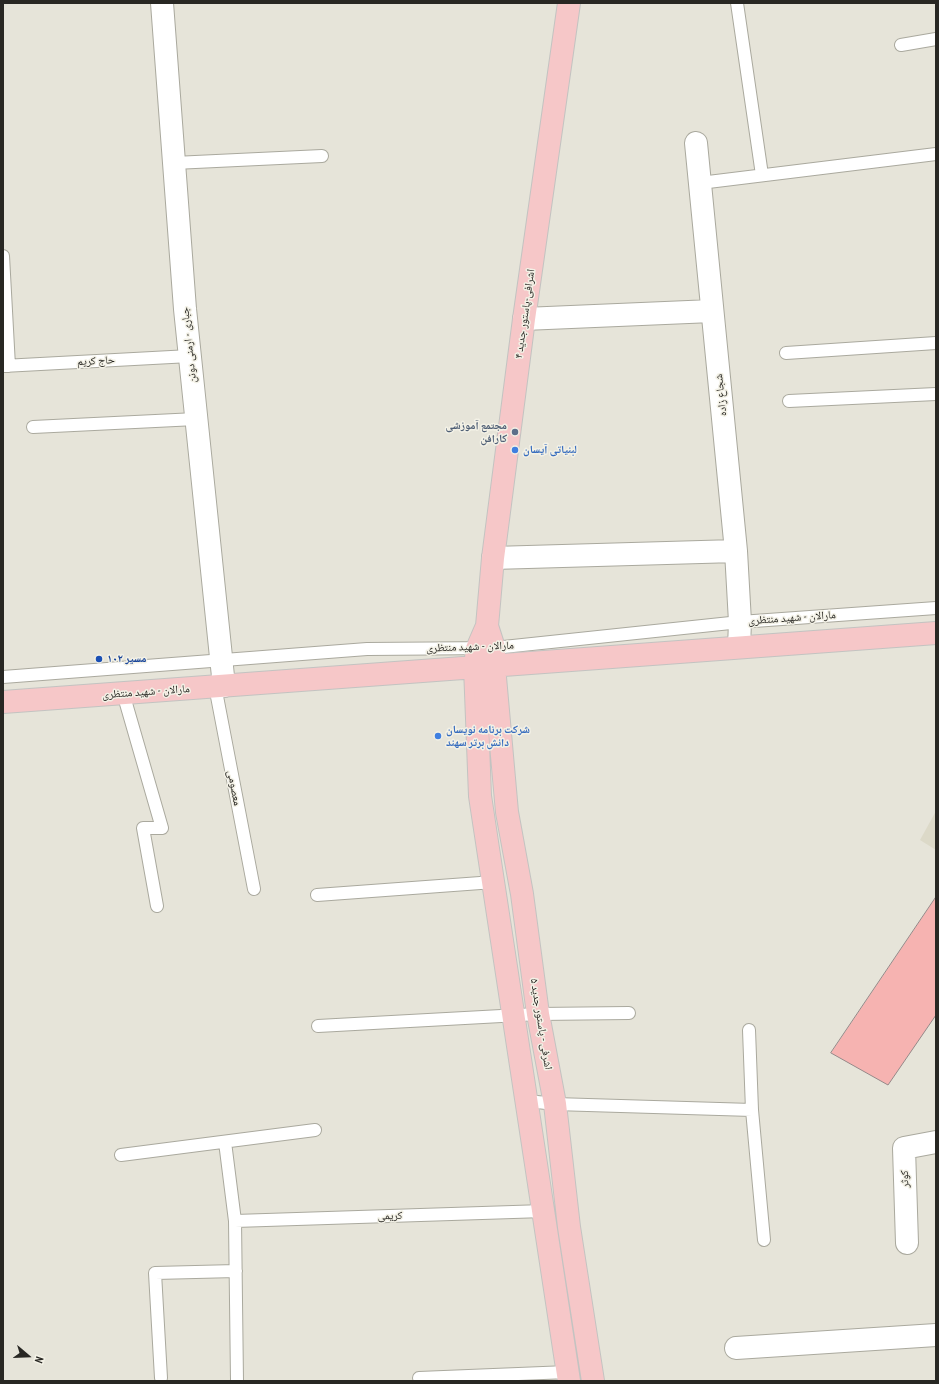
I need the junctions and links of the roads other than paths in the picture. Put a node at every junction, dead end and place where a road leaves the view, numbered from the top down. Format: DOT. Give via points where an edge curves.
graph roads {
  1 [pos="162,3"];
  2 [pos="569,3"];
  3 [pos="737,3"];
  4 [pos="936,39"];
  5 [pos="901,45"];
  6 [pos="696,143"];
  7 [pos="936,154"];
  8 [pos="322,156"];
  9 [pos="174,163"];
  10 [pos="762,175"];
  11 [pos="700,183"];
  12 [pos="3,256"];
  13 [pos="712,311"];
  14 [pos="524,319"];
  15 [pos="936,343"];
  16 [pos="786,353"];
  17 [pos="190,356"];
  18 [pos="6,366"];
  19 [pos="936,394"];
  20 [pos="789,401"];
  21 [pos="196,419"];
  22 [pos="33,427"];
  23 [pos="736,551"];
  24 [pos="493,558"];
  25 [pos="936,608"];
  26 [pos="740,622"];
  27 [pos="936,633"];
  28 [pos="739,647"];
  29 [pos="485,658"];
  30 [pos="221,660"];
  31 [pos="3,677"];
  32 [pos="219,686"];
  33 [pos="123,693"];
  34 [pos="3,702"];
  35 [pos="494,882"];
  36 [pos="254,889"];
  37 [pos="317,895"];
  38 [pos="157,906"];
  39 [pos="629,1012"];
  40 [pos="538,1014"];
  41 [pos="514,1015"];
  42 [pos="318,1026"];
  43 [pos="749,1030"];
  44 [pos="528,1101"];
  45 [pos="555,1104"];
  46 [pos="752,1110"];
  47 [pos="315,1130"];
  48 [pos="225,1142"];
  49 [pos="936,1142"];
  50 [pos="121,1155"];
  51 [pos="544,1211"];
  52 [pos="235,1221"];
  53 [pos="764,1240"];
  54 [pos="907,1243"];
  55 [pos="236,1271"];
  56 [pos="936,1335"];
  57 [pos="736,1348"];
  58 [pos="569,1376"];
  59 [pos="161,1378"];
  60 [pos="420,1378"];
  61 [pos="237,1381"];
  62 [pos="593,1381"];
  1 -- 9 [label="street, جباری - ارمنی دونن"];
  2 -- 14 [label="main road, اشرافی-پاستور جدید ۴"];
  3 -- 10 [label="lane"];
  4 -- 5 [label="lane"];
  6 -- 11 [label="street, شجاع زاده"];
  7 -- 10 [label="lane"];
  8 -- 9 [label="lane"];
  9 -- 17 [label="street, جباری - ارمنی دونن"];
  10 -- 11 [label="lane"];
  11 -- 13 [label="street, شجاع زاده"];
  12 -- 18 [label="lane"];
  13 -- 14 [label="street"];
  13 -- 23 [label="street, شجاع زاده"];
  14 -- 24 [label="main road, اشرافی-پاستور جدید ۴"];
  15 -- 16 [label="lane"];
  17 -- 18 [label="lane, حاج کریم"];
  17 -- 21 [label="street, جباری - ارمنی دونن"];
  19 -- 20 [label="lane"];
  21 -- 22 [label="lane"];
  21 -- 30 [label="street, جباری - ارمنی دونن"];
  23 -- 24 [label="street"];
  23 -- 26 [label="street, شجاع زاده"];
  24 -- 29 [label="main road, اشرافی-پاستور جدید ۴"];
  25 -- 26 [label="lane, مارالان - شهید منتظری"];
  26 -- 28 [label="street, شجاع زاده"];
  26 -- 29 [label="lane, مارالان - شهید منتظری"];
  27 -- 28 [label="main road, مارالان - شهید منتظری"];
  28 -- 29 [label="main road, مارالان - شهید منتظری"];
  29 -- 30 [label="lane, مارالان - شهید منتظری" via="367,649"];
  29 -- 32 [label="main road, مارالان - شهید منتظری"];
  29 -- 35 [label="main road" via="480,796"];
  29 -- 40 [label="main road, اشرفی - پاستور جدید ۵"];
  30 -- 31 [label="lane, مارالان - شهید منتظری"];
  30 -- 32 [label="street, جباری - ارمنی دونن"];
  32 -- 33 [label="main road, مارالان - شهید منتظری"];
  32 -- 36 [label="lane, معصومی"];
  33 -- 34 [label="main road, مارالان - شهید منتظری"];
  33 -- 38 [label="lane" via="162,828 143,828"];
  35 -- 37 [label="lane"];
  35 -- 41 [label="main road"];
  39 -- 40 [label="lane"];
  40 -- 41 [label="lane"];
  40 -- 45 [label="main road, اشرفی - پاستور جدید ۵"];
  41 -- 42 [label="lane"];
  41 -- 44 [label="main road"];
  43 -- 46 [label="lane"];
  44 -- 45 [label="lane"];
  44 -- 51 [label="main road"];
  45 -- 46 [label="lane"];
  45 -- 62 [label="main road, اشرفی - پاستور جدید ۵" via="569,1227"];
  46 -- 53 [label="lane"];
  47 -- 48 [label="lane"];
  48 -- 50 [label="lane"];
  48 -- 52 [label="lane"];
  49 -- 54 [label="street, کوثر" via="904,1148"];
  51 -- 52 [label="lane, کریمی"];
  51 -- 58 [label="main road"];
  52 -- 55 [label="lane"];
  55 -- 59 [label="lane" via="155,1273"];
  55 -- 61 [label="lane"];
  56 -- 57 [label="street"];
  58 -- 60 [label="lane"];
}
